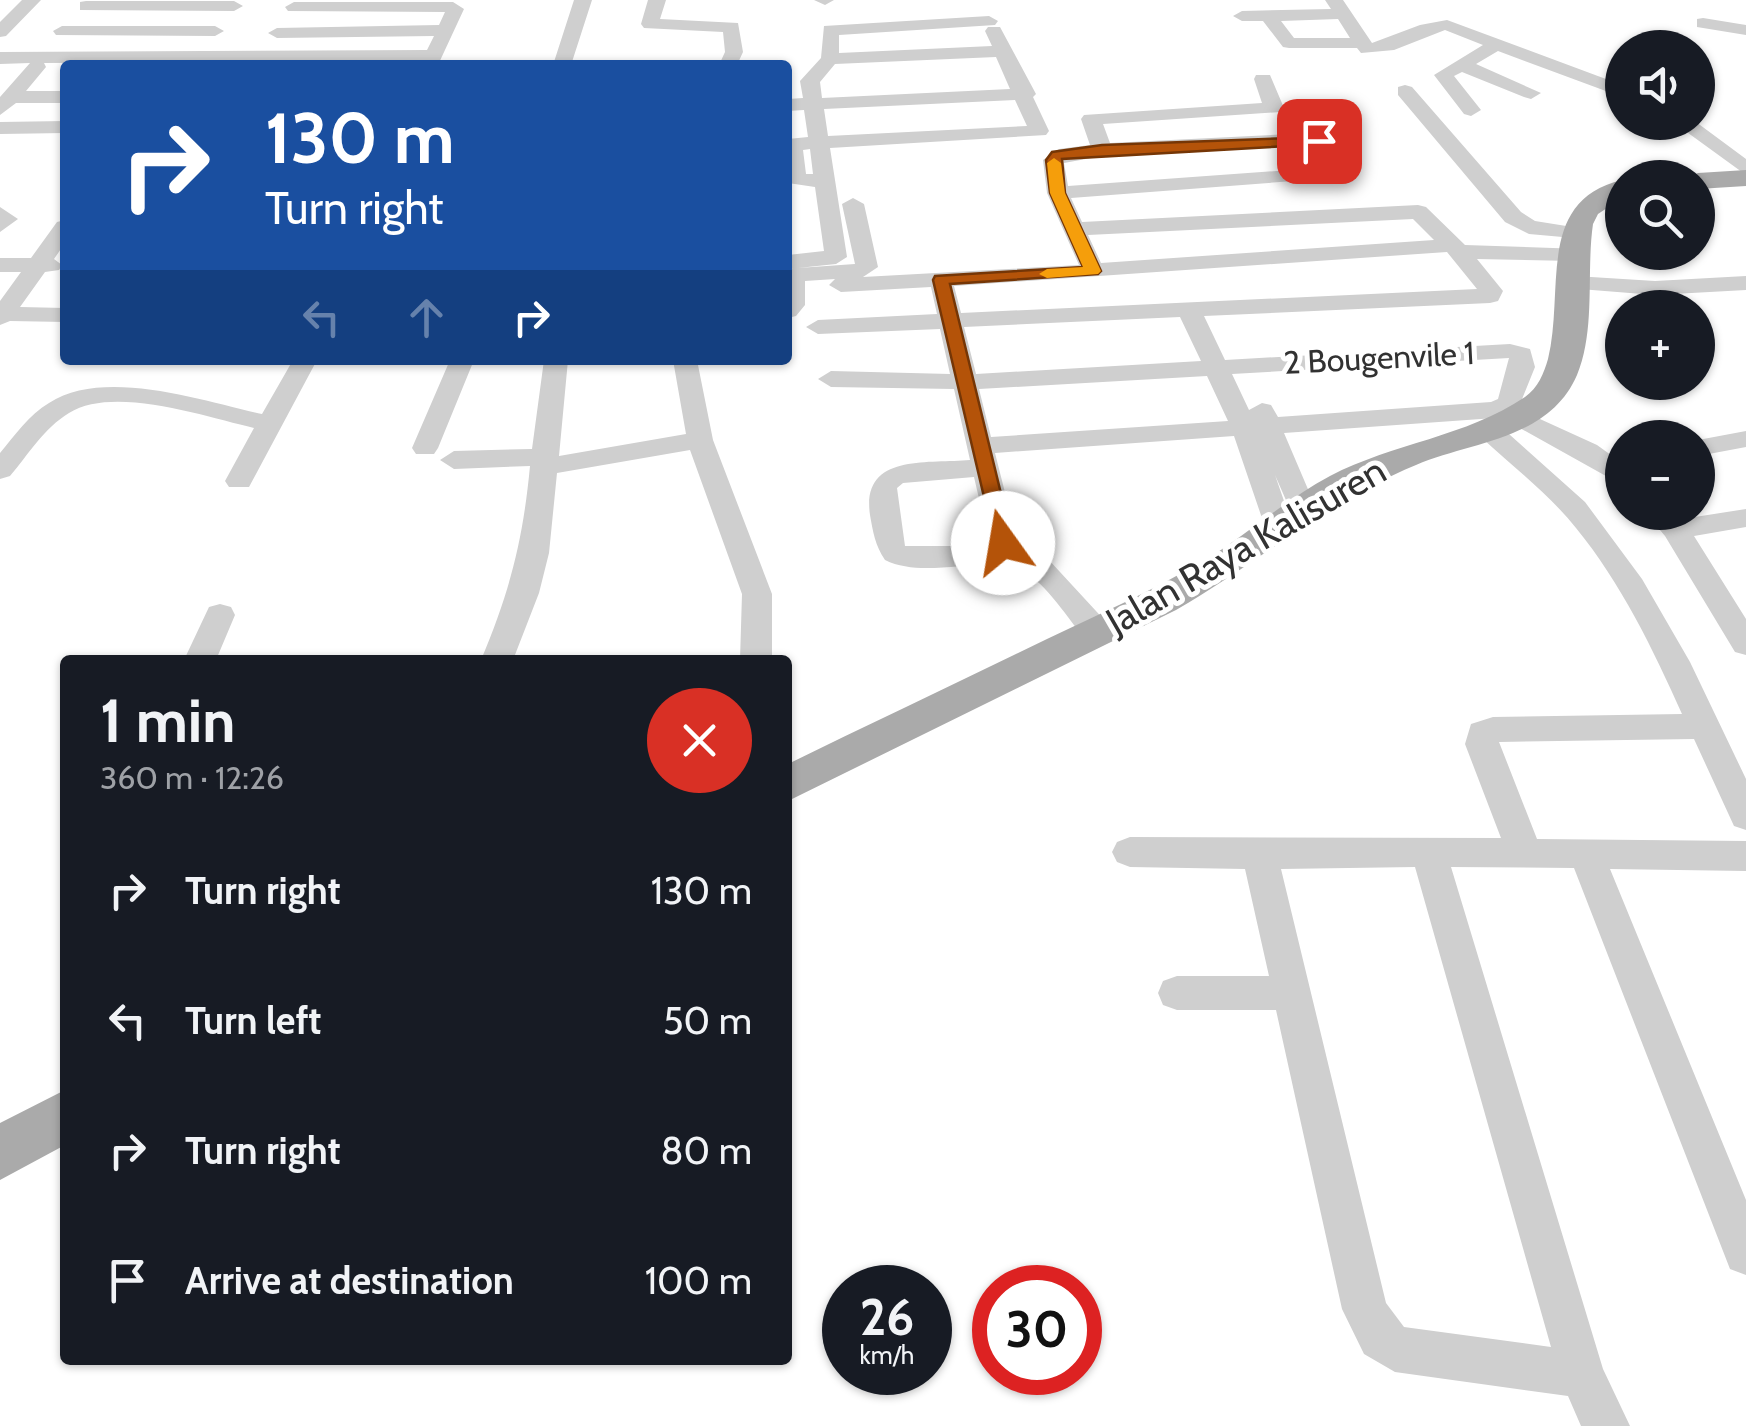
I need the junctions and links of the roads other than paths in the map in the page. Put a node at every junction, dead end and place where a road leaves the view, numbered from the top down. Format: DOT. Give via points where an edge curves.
graph roads {
  1 [pos="32,0"];
  2 [pos="583,0"];
  3 [pos="657,0"];
  4 [pos="981,0"];
  5 [pos="89,3"];
  6 [pos="236,3"];
  7 [pos="420,3"];
  8 [pos="296,4"];
  9 [pos="1338,7"];
  10 [pos="1268,15"];
  11 [pos="1242,16"];
  12 [pos="989,21"];
  13 [pos="1703,23"];
  14 [pos="444,30"];
  15 [pos="1746,30"];
  16 [pos="62,31"];
  17 [pos="216,31"];
  18 [pos="0,32"];
  19 [pos="277,33"];
  20 [pos="1362,43"];
  21 [pos="1498,44"];
  22 [pos="1003,51"];
  23 [pos="262,57"];
  24 [pos="0,58"];
  25 [pos="195,60"];
  26 [pos="221,60"];
  27 [pos="364,60"];
  28 [pos="433,60"];
  29 [pos="564,60"];
  30 [pos="730,60"];
  31 [pos="36,62"];
  32 [pos="60,62"];
  33 [pos="1460,64"];
  34 [pos="824,65"];
  35 [pos="60,66"];
  36 [pos="0,67"];
  37 [pos="792,71"];
  38 [pos="1263,80"];
  39 [pos="1605,85"];
  40 [pos="1405,91"];
  41 [pos="1026,94"];
  42 [pos="1532,94"];
  43 [pos="60,97"];
  44 [pos="5,103"];
  45 [pos="813,104"];
  46 [pos="792,106"];
  47 [pos="1471,110"];
  48 [pos="60,127"];
  49 [pos="0,128"];
  50 [pos="1707,140"];
  51 [pos="818,142"];
  52 [pos="792,144"];
  53 [pos="1102,150"];
  54 [pos="792,152"];
  55 [pos="1746,169"];
  56 [pos="1746,178"];
  57 [pos="1715,180"];
  58 [pos="1058,193"];
  59 [pos="1605,195"];
  60 [pos="853,204"];
  61 [pos="0,214"];
  62 [pos="0,225"];
  63 [pos="1071,229"];
  64 [pos="60,234"];
  65 [pos="1457,249"];
  66 [pos="1575,257"];
  67 [pos="792,262"];
  68 [pos="0,265"];
  69 [pos="38,265"];
  70 [pos="60,265"];
  71 [pos="1093,271"];
  72 [pos="941,280"];
  73 [pos="810,286"];
  74 [pos="1741,290"];
  75 [pos="792,307"];
  76 [pos="1200,309"];
  77 [pos="1,315"];
  78 [pos="60,315"];
  79 [pos="950,322"];
  80 [pos="818,327"];
  81 [pos="301,365"];
  82 [pos="460,365"];
  83 [pos="555,365"];
  84 [pos="686,365"];
  85 [pos="1229,366"];
  86 [pos="831,379"];
  87 [pos="964,382"];
  88 [pos="270,424"];
  89 [pos="1506,424"];
  90 [pos="1257,429"];
  91 [pos="1746,439"];
  92 [pos="700,440"];
  93 [pos="1715,445"];
  94 [pos="425,448"];
  95 [pos="982,456"];
  96 [pos="454,460"];
  97 [pos="543,462"];
  98 [pos="1605,463"];
  99 [pos="0,470"];
  100 [pos="239,482"];
  101 [pos="1290,516"];
  102 [pos="1746,518"];
  103 [pos="1715,519"];
  104 [pos="1674,530"];
  105 [pos="1013,554"];
  106 [pos="220,614"];
  107 [pos="1097,632"];
  108 [pos="1746,644"];
  109 [pos="202,655"];
  110 [pos="499,655"];
  111 [pos="756,655"];
  112 [pos="1704,726"];
  113 [pos="792,782"];
  114 [pos="1746,816"];
  115 [pos="1524,851"];
  116 [pos="1130,852"];
  117 [pos="1428,852"];
  118 [pos="1586,854"];
  119 [pos="1260,855"];
  120 [pos="1746,856"];
  121 [pos="1177,993"];
  122 [pos="1292,993"];
  123 [pos="60,1119"];
  124 [pos="0,1153"];
  125 [pos="1746,1253"];
  126 [pos="1582,1375"];
  127 [pos="1606,1426"];
  1 -- 18 [label="street"];
  2 -- 29 [label="street"];
  3 -- 30 [label="street" via="650,24 732,27"];
  4 -- 12 [label="street"];
  5 -- 6 [label="street"];
  5 -- 16 [label="street"];
  6 -- 17 [label="street"];
  7 -- 8 [label="street"];
  7 -- 14 [label="street" via="453,7"];
  8 -- 19 [label="street"];
  9 -- 10 [label="street"];
  9 -- 20 [label="street"];
  10 -- 11 [label="street"];
  10 -- 20 [label="street" via="1289,43"];
  12 -- 22 [label="street"];
  12 -- 34 [label="street" via="833,28"];
  13 -- 15 [label="street"];
  14 -- 19 [label="street"];
  14 -- 28 [label="street"];
  16 -- 17 [label="street"];
  16 -- 31 [label="street"];
  17 -- 25 [label="street"];
  19 -- 23 [label="street"];
  20 -- 21 [label="street" via="1379,49 1441,24"];
  21 -- 33 [label="street"];
  21 -- 39 [label="street"];
  22 -- 34 [label="street"];
  22 -- 41 [label="street"];
  23 -- 26 [label="street"];
  23 -- 27 [label="street"];
  24 -- 31 [label="street"];
  31 -- 32 [label="street"];
  31 -- 35 [label="street"];
  31 -- 36 [label="street"];
  31 -- 44 [label="street"];
  33 -- 42 [label="street"];
  33 -- 47 [label="street" via="1443,75"];
  34 -- 37 [label="street"];
  34 -- 45 [label="street" via="810,81"];
  38 -- 53 [label="street" via="1274,108 1091,119"];
  40 -- 66 [label="street" via="1513,217"];
  41 -- 45 [label="street"];
  41 -- 51 [label="street" via="1040,131"];
  43 -- 44 [label="street"];
  45 -- 46 [label="street"];
  45 -- 51 [label="street"];
  48 -- 49 [label="street"];
  50 -- 55 [label="street"];
  51 -- 52 [label="street"];
  53 -- 58 [label="street" via="1057,156"];
  53 -- 58 [label="street" via="1310,139 1343,168"];
  54 -- 67 [label="street" via="795,178 824,182 836,257"];
  56 -- 57 [label="main road"];
  58 -- 63 [label="street"];
  59 -- 66 [label="main road, Jalan Raya Kalisuren" via="1585,210"];
  60 -- 75 [label="street" via="867,267 794,275"];
  61 -- 62 [label="street" via="8,219"];
  63 -- 65 [label="street" via="1414,212"];
  63 -- 71 [label="street"];
  64 -- 69 [label="street"];
  65 -- 66 [label="street"];
  65 -- 71 [label="street"];
  65 -- 76 [label="street" via="1490,296"];
  66 -- 74 [label="street" via="1655,288"];
  66 -- 89 [label="main road, Jalan Raya Kalisuren" via="1560,375 1542,401"];
  68 -- 69 [label="street"];
  69 -- 70 [label="street"];
  69 -- 77 [label="street"];
  71 -- 72 [label="street"];
  72 -- 73 [label="street"];
  72 -- 79 [label="street"];
  76 -- 79 [label="street"];
  76 -- 85 [label="street"];
  77 -- 78 [label="street"];
  79 -- 80 [label="street"];
  79 -- 87 [label="street"];
  81 -- 88 [label="street"];
  82 -- 94 [label="street"];
  83 -- 97 [label="street"];
  84 -- 92 [label="street"];
  85 -- 87 [label="street, 2 Bougenvile 1"];
  85 -- 90 [label="street"];
  85 -- 90 [label="street, 2 Bougenvile 1" via="1521,354 1509,404 1495,410"];
  86 -- 87 [label="street, 2 Bougenvile 1"];
  87 -- 95 [label="street"];
  88 -- 99 [label="street" via="152,397 72,401"];
  88 -- 100 [label="street"];
  89 -- 98 [label="street"];
  89 -- 101 [label="main road, Jalan Raya Kalisuren" via="1408,454"];
  89 -- 112 [label="street" via="1585,520 1654,628"];
  90 -- 95 [label="street"];
  90 -- 101 [label="street"];
  91 -- 93 [label="street"];
  92 -- 97 [label="street"];
  92 -- 111 [label="street" via="757,594"];
  95 -- 105 [label="street" via="1003,543"];
  95 -- 105 [label="street" via="884,482 880,493 892,550 917,559"];
  96 -- 97 [label="street"];
  97 -- 110 [label="street" via="534,553"];
  101 -- 107 [label="main road, Jalan Raya Kalisuren" via="1225,565"];
  102 -- 103 [label="street"];
  104 -- 108 [label="street"];
  105 -- 107 [label="street" via="1038,566"];
  106 -- 109 [label="street"];
  107 -- 113 [label="main road, Jalan Raya Kalisuren"];
  112 -- 114 [label="street"];
  112 -- 115 [label="street" via="1483,733"];
  115 -- 117 [label="street"];
  115 -- 118 [label="street"];
  116 -- 119 [label="street"];
  117 -- 119 [label="street"];
  117 -- 126 [label="street"];
  118 -- 120 [label="street"];
  118 -- 125 [label="street"];
  119 -- 122 [label="street"];
  121 -- 122 [label="street"];
  122 -- 126 [label="street" via="1365,1309 1380,1338 1395,1349"];
  123 -- 124 [label="main road"];
  126 -- 127 [label="street"];
}
